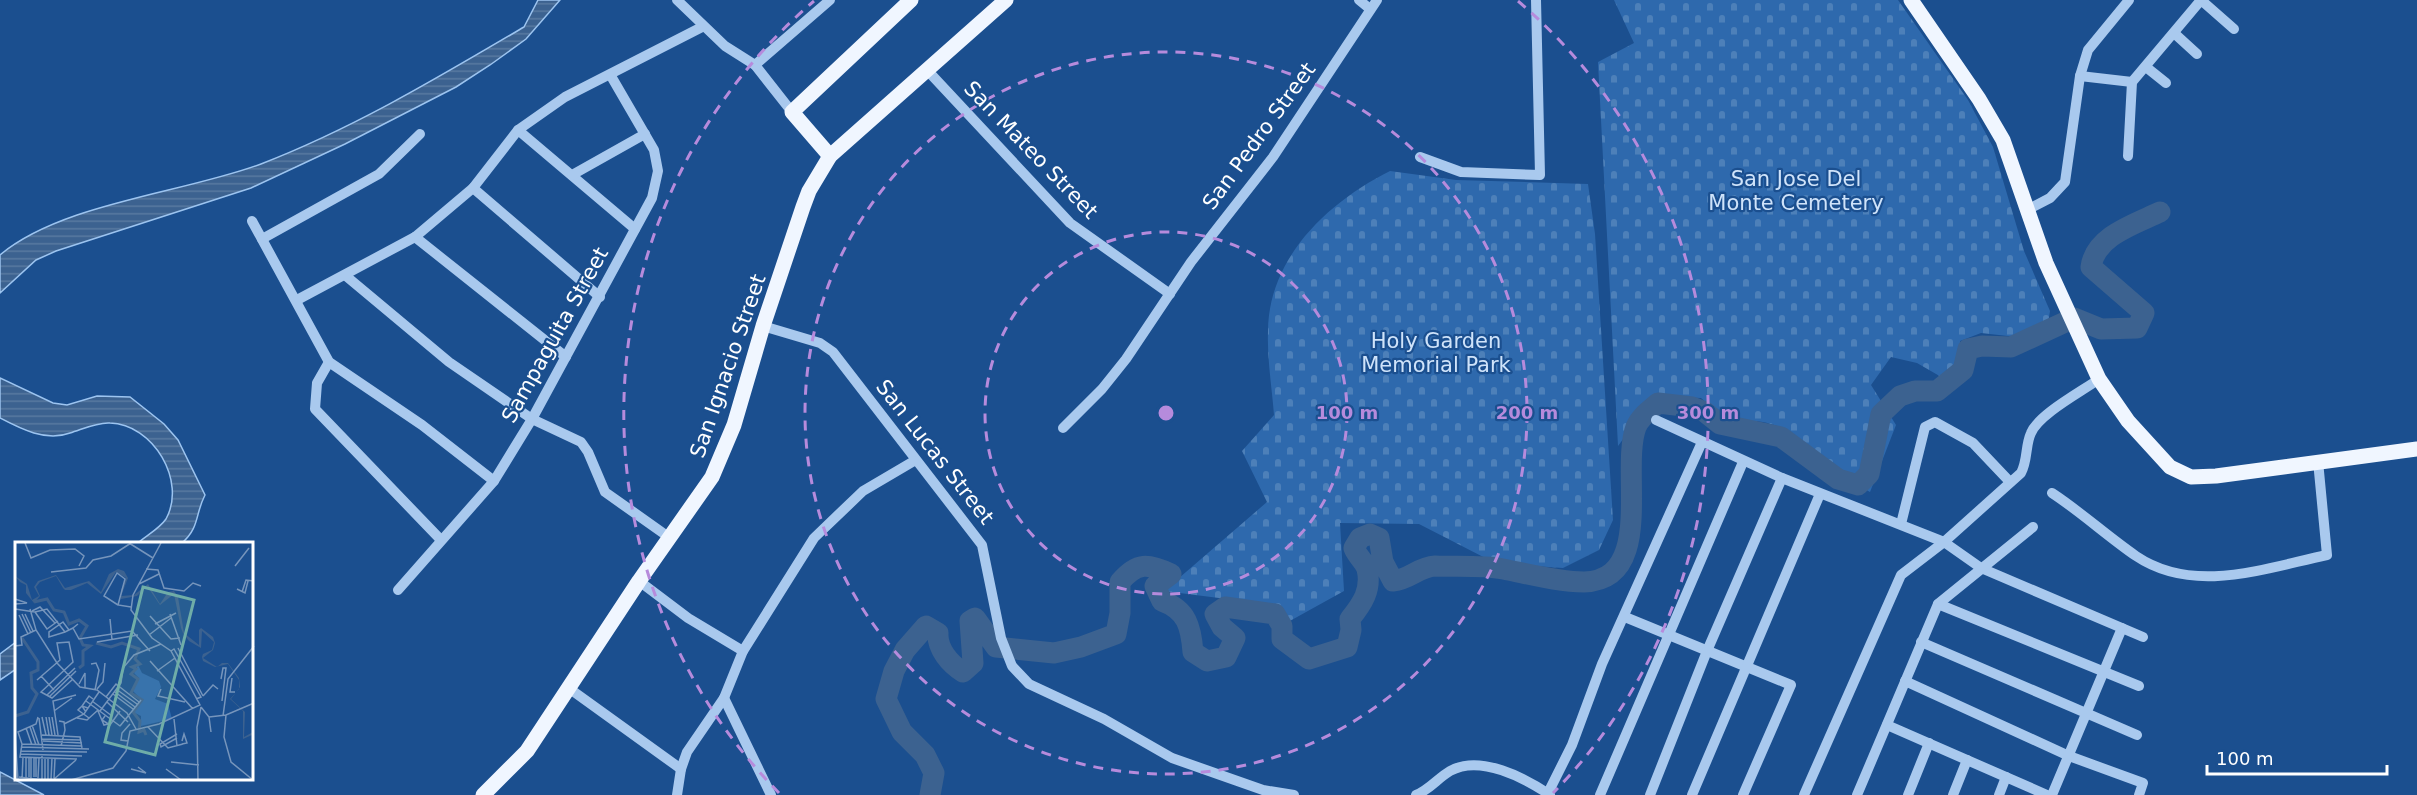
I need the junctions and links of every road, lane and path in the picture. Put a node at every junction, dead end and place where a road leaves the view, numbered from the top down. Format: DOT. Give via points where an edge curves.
graph roads {
  1 [pos="677,0"];
  2 [pos="830,0"];
  3 [pos="911,0"];
  4 [pos="1006,0"];
  5 [pos="1359,0"];
  6 [pos="1536,0"];
  7 [pos="1911,0"];
  8 [pos="2128,0"];
  9 [pos="1373,4"];
  10 [pos="702,27"];
  11 [pos="2234,29"];
  12 [pos="2174,33"];
  13 [pos="2197,54"];
  14 [pos="755,65"];
  15 [pos="2146,67"];
  16 [pos="927,70"];
  17 [pos="611,76"];
  18 [pos="2080,76"];
  19 [pos="2132,82"];
  20 [pos="2166,83"];
  21 [pos="792,112"];
  22 [pos="518,130"];
  23 [pos="420,134"];
  24 [pos="645,134"];
  25 [pos="830,156"];
  26 [pos="2128,156"];
  27 [pos="1420,157"];
  28 [pos="572,175"];
  29 [pos="473,188"];
  30 [pos="2027,210"];
  31 [pos="252,221"];
  32 [pos="635,229"];
  33 [pos="415,237"];
  34 [pos="262,239"];
  35 [pos="346,276"];
  36 [pos="1170,294"];
  37 [pos="600,297"];
  38 [pos="297,300"];
  39 [pos="763,326"];
  40 [pos="566,357"];
  41 [pos="329,362"];
  42 [pos="2099,379"];
  43 [pos="532,419"];
  44 [pos="1656,420"];
  45 [pos="1063,428"];
  46 [pos="1702,442"];
  47 [pos="2417,449"];
  48 [pos="915,461"];
  49 [pos="2318,461"];
  50 [pos="1743,462"];
  51 [pos="1782,478"];
  52 [pos="494,481"];
  53 [pos="2010,482"];
  54 [pos="2052,493"];
  55 [pos="1820,494"];
  56 [pos="1901,524"];
  57 [pos="2033,527"];
  58 [pos="670,537"];
  59 [pos="441,540"];
  60 [pos="1944,542"];
  61 [pos="1981,568"];
  62 [pos="639,581"];
  63 [pos="398,590"];
  64 [pos="1938,603"];
  65 [pos="1625,617"];
  66 [pos="2122,628"];
  67 [pos="1668,635"];
  68 [pos="2143,637"];
  69 [pos="1921,642"];
  70 [pos="743,651"];
  71 [pos="1707,651"];
  72 [pos="1746,669"];
  73 [pos="2104,671"];
  74 [pos="1905,681"];
  75 [pos="2139,686"];
  76 [pos="570,689"];
  77 [pos="724,698"];
  78 [pos="2086,714"];
  79 [pos="1887,725"];
  80 [pos="2137,735"];
  81 [pos="1929,743"];
  82 [pos="2069,756"];
  83 [pos="1967,760"];
  84 [pos="681,770"];
  85 [pos="2006,777"];
  86 [pos="1548,794"];
  87 [pos="483,795"];
  88 [pos="677,795"];
  89 [pos="771,795"];
  90 [pos="1294,795"];
  91 [pos="1416,795"];
  92 [pos="1600,795"];
  93 [pos="1650,795"];
  94 [pos="1692,795"];
  95 [pos="1743,795"];
  96 [pos="1804,795"];
  97 [pos="1857,795"];
  98 [pos="1908,795"];
  99 [pos="1953,795"];
  100 [pos="1999,795"];
  101 [pos="2047,795"];
  102 [pos="2052,795"];
  103 [pos="2139,795"];
  1 -- 10 [label="street"];
  2 -- 14 [label="street"];
  3 -- 21 [label="main road"];
  4 -- 16 [label="main road, San Ignacio Street"];
  5 -- 9 [label="street"];
  6 -- 27 [label="street" via="1540,175 1461,172"];
  7 -- 30 [label="main road" via="2003,140"];
  8 -- 18 [label="street" via="2088,50"];
  9 -- 36 [label="street, San Pedro Street" via="1273,157"];
  10 -- 14 [label="street"];
  10 -- 17 [label="street"];
  11 -- 12 [label="street" via="2201,0"];
  12 -- 13 [label="street"];
  12 -- 15 [label="street"];
  14 -- 21 [label="street"];
  15 -- 19 [label="street"];
  15 -- 20 [label="street"];
  16 -- 25 [label="main road, San Ignacio Street"];
  16 -- 36 [label="street, San Mateo Street" via="1070,223"];
  17 -- 22 [label="street" via="566,97"];
  17 -- 24 [label="street, Sampaguita Street"];
  18 -- 19 [label="street"];
  18 -- 30 [label="street" via="2065,182 2050,198"];
  19 -- 26 [label="street"];
  21 -- 25 [label="main road"];
  22 -- 28 [label="street"];
  22 -- 29 [label="street"];
  23 -- 34 [label="street" via="379,174"];
  24 -- 28 [label="street"];
  24 -- 32 [label="street, Sampaguita Street" via="657,160 657,182"];
  25 -- 39 [label="main road, San Ignacio Street" via="809,191"];
  28 -- 32 [label="street"];
  29 -- 33 [label="street"];
  29 -- 37 [label="street"];
  30 -- 42 [label="main road" via="2046,263"];
  31 -- 34 [label="street"];
  32 -- 37 [label="street, Sampaguita Street"];
  33 -- 35 [label="street"];
  33 -- 40 [label="street"];
  34 -- 38 [label="street"];
  35 -- 38 [label="street"];
  35 -- 43 [label="street" via="449,362"];
  36 -- 45 [label="street, San Pedro Street" via="1126,359"];
  37 -- 40 [label="street, Sampaguita Street"];
  38 -- 41 [label="street"];
  39 -- 48 [label="street, San Lucas Street" via="820,343 833,352"];
  39 -- 58 [label="main road, San Ignacio Street" via="723,455"];
  40 -- 43 [label="street, Sampaguita Street"];
  41 -- 52 [label="street" via="422,425"];
  41 -- 59 [label="street" via="317,383 315,409"];
  42 -- 49 [label="main road" via="2158,456 2192,477"];
  42 -- 53 [label="street" via="2035,424 2026,464"];
  43 -- 52 [label="street, Sampaguita Street"];
  43 -- 58 [label="street" via="581,442 605,492"];
  44 -- 46 [label="street"];
  46 -- 50 [label="street"];
  46 -- 65 [label="street"];
  47 -- 49 [label="main road"];
  48 -- 70 [label="street" via="864,490 814,538"];
  48 -- 90 [label="street, San Lucas Street" via="982,545 1002,639 1012,666 1029,684 1104,719 1172,758 1263,790"];
  49 -- 54 [label="street" via="2327,555 2212,578 2182,576 2138,558"];
  50 -- 51 [label="street"];
  50 -- 67 [label="street"];
  51 -- 55 [label="street"];
  51 -- 71 [label="street"];
  52 -- 59 [label="street, Sampaguita Street"];
  53 -- 56 [label="street" via="1972,442 1935,422 1925,427"];
  53 -- 60 [label="street"];
  55 -- 56 [label="street"];
  55 -- 72 [label="street"];
  56 -- 60 [label="street"];
  57 -- 61 [label="street"];
  58 -- 62 [label="main road, San Ignacio Street"];
  59 -- 63 [label="street, Sampaguita Street"];
  60 -- 61 [label="street"];
  60 -- 96 [label="street" via="1901,575"];
  61 -- 64 [label="street"];
  61 -- 66 [label="street"];
  62 -- 70 [label="street" via="688,618"];
  62 -- 76 [label="main road, San Ignacio Street"];
  64 -- 69 [label="street"];
  64 -- 73 [label="street"];
  65 -- 67 [label="street"];
  65 -- 86 [label="street"];
  66 -- 68 [label="street"];
  66 -- 73 [label="street"];
  67 -- 71 [label="street"];
  67 -- 92 [label="street"];
  69 -- 74 [label="street"];
  69 -- 78 [label="street"];
  70 -- 77 [label="street"];
  71 -- 72 [label="street"];
  71 -- 93 [label="street"];
  72 -- 94 [label="street"];
  72 -- 95 [label="street" via="1791,685"];
  73 -- 75 [label="street"];
  73 -- 78 [label="street"];
  74 -- 79 [label="street"];
  74 -- 82 [label="street"];
  76 -- 84 [label="street"];
  76 -- 87 [label="main road, San Ignacio Street" via="527,751"];
  77 -- 84 [label="street" via="687,752"];
  77 -- 89 [label="street"];
  78 -- 80 [label="street"];
  78 -- 82 [label="street"];
  79 -- 81 [label="street"];
  79 -- 97 [label="street"];
  81 -- 83 [label="street"];
  81 -- 98 [label="street"];
  82 -- 102 [label="street"];
  82 -- 103 [label="street" via="2143,783"];
  83 -- 85 [label="street"];
  83 -- 99 [label="street"];
  84 -- 88 [label="street"];
  85 -- 100 [label="street"];
  85 -- 101 [label="street"];
  86 -- 91 [label="street" via="1483,765 1452,770"];
}
